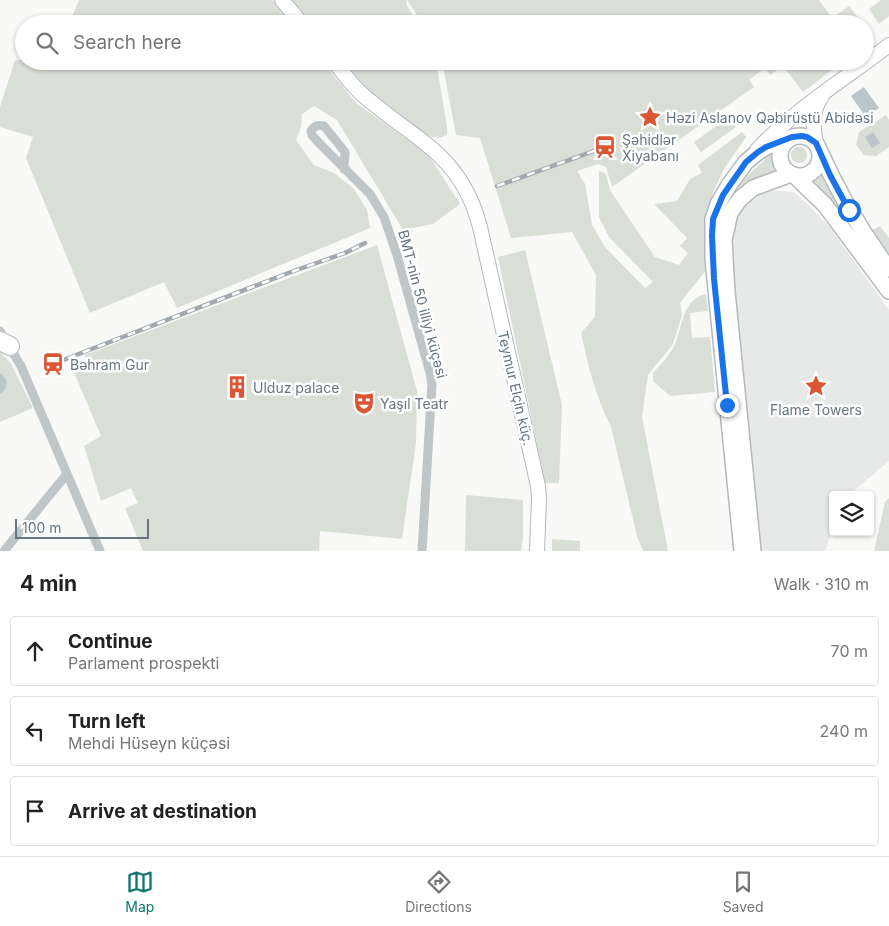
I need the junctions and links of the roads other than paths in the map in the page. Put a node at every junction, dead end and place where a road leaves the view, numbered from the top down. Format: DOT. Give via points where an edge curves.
graph roads {
  1 [pos="282,0"];
  2 [pos="294,15"];
  3 [pos="889,45"];
  4 [pos="874,56"];
  5 [pos="342,70"];
  6 [pos="855,70"];
  7 [pos="824,93"];
  8 [pos="796,115"];
  9 [pos="785,143"];
  10 [pos="817,146"];
  11 [pos="746,162"];
  12 [pos="344,169"];
  13 [pos="792,174"];
  14 [pos="889,269"];
  15 [pos="889,291"];
  16 [pos="0,331"];
  17 [pos="9,348"];
  18 [pos="66,475"];
  19 [pos="4,551"];
  20 [pos="100,551"];
  21 [pos="422,551"];
  22 [pos="537,551"];
  23 [pos="742,551"];
  24 [pos="753,551"];
  1 -- 2 [label="street"];
  3 -- 4 [label="street"];
  5 -- 22 [label="street, Teymur Elçin küç." via="364,96 448,164 459,179 479,224 539,492"];
  6 -- 7 [label="street"];
  7 -- 8 [label="street"];
  7 -- 10 [label="street" via="814,111"];
  8 -- 9 [label="street" via="787,128"];
  8 -- 11 [label="street" via="772,134"];
  9 -- 10 [label="main road" via="797,136 807,137"];
  9 -- 11 [label="main road" via="766,147"];
  9 -- 13 [label="main road" via="780,162"];
  10 -- 13 [label="main road" via="820,157 816,167 809,174"];
  10 -- 14 [label="main road" via="849,210"];
  11 -- 23 [label="main road" via="718,204 712,236"];
  12 -- 12 [label="street, BMT-nin 50 illiyi küçəsi" via="345,152 341,146 324,126 314,127 312,135"];
  12 -- 21 [label="street, BMT-nin 50 illiyi küçəsi" via="370,194 384,217 430,372 432,384"];
  13 -- 15 [label="main road" via="831,212"];
  13 -- 24 [label="main road" via="746,193 730,213 725,230 726,292"];
  16 -- 17 [label="street"];
  17 -- 18 [label="street"];
  18 -- 19 [label="street"];
  18 -- 20 [label="street"];
}
